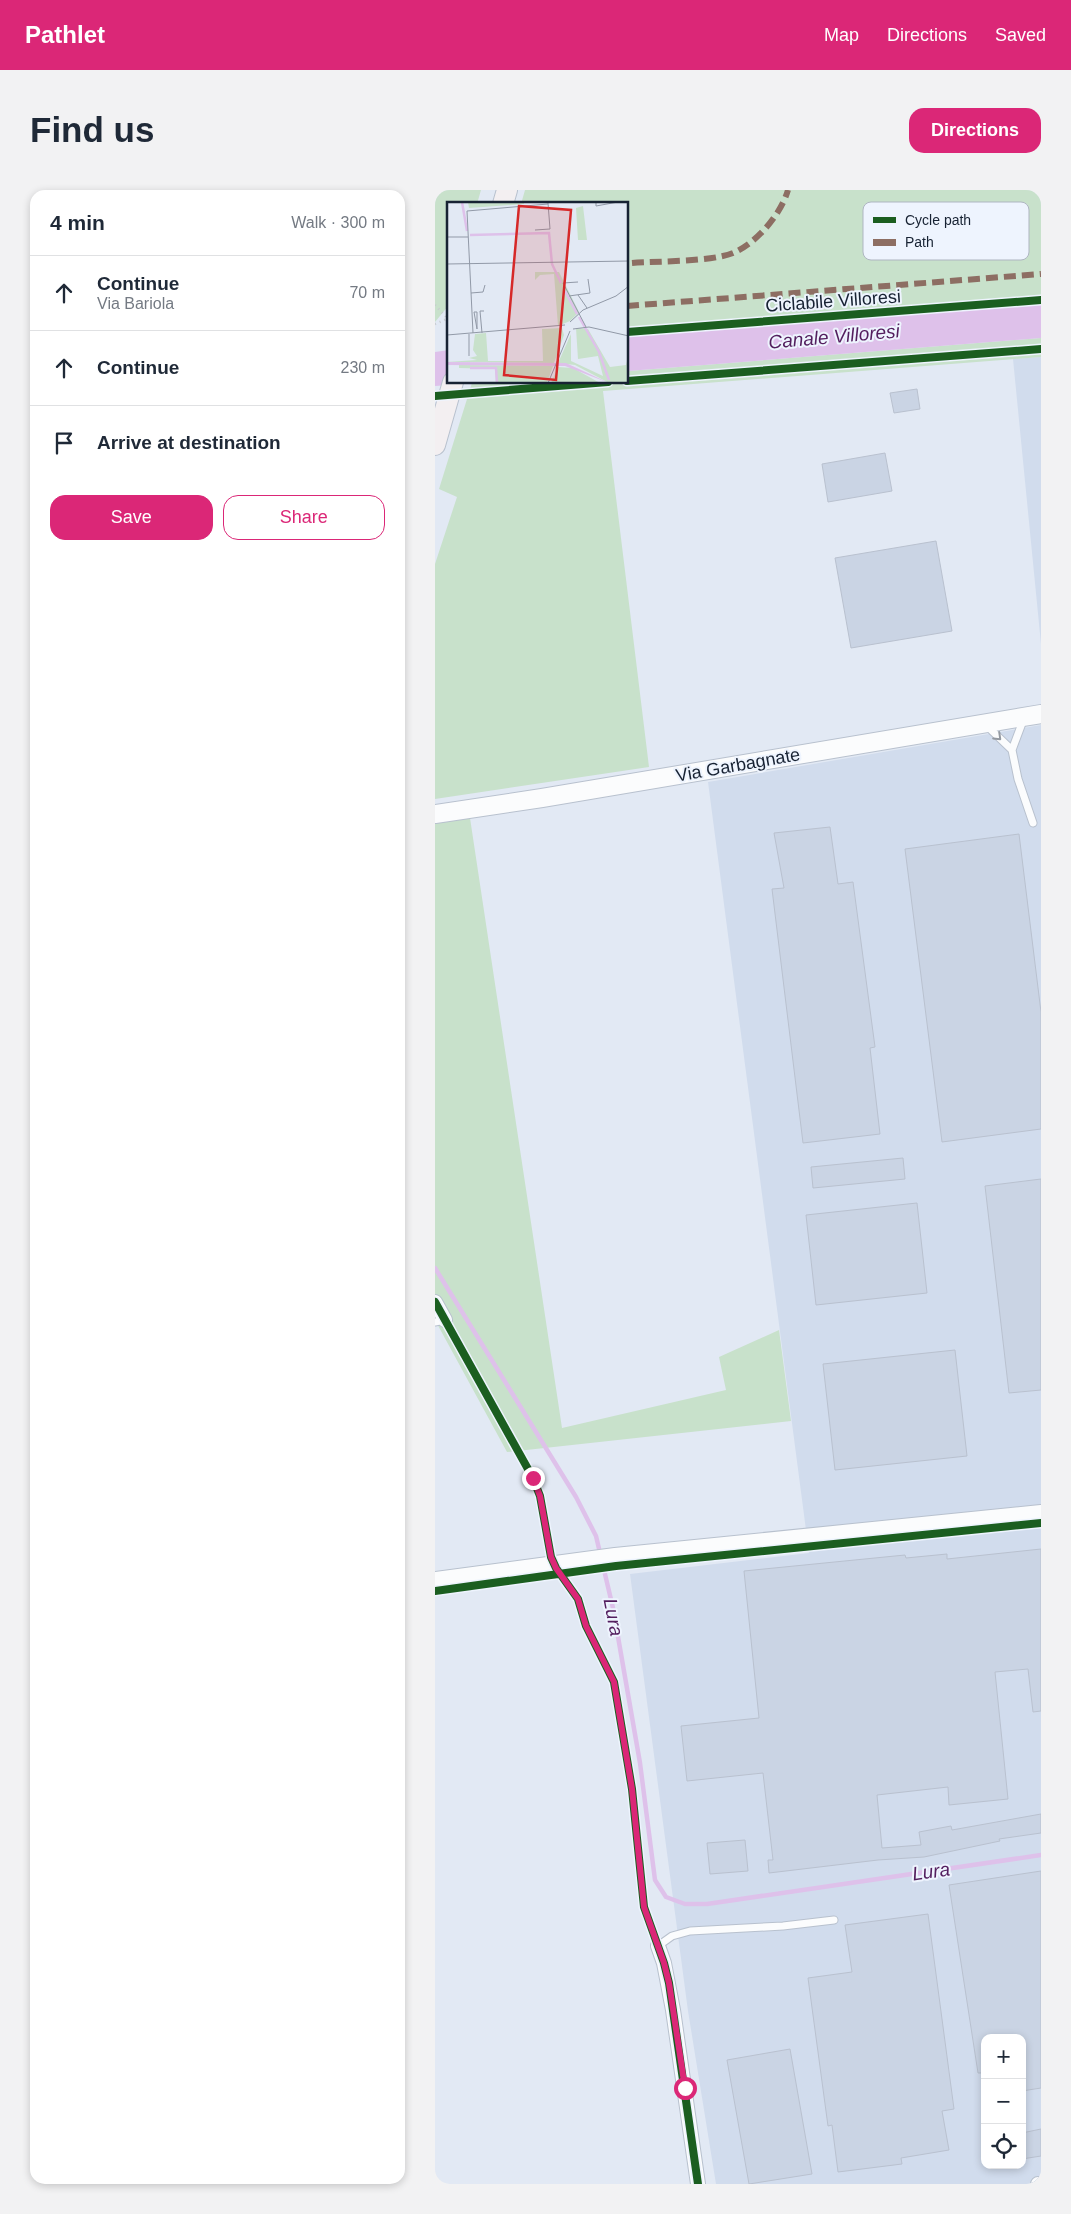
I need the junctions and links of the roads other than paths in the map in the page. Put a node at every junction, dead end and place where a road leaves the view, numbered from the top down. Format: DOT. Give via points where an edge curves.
graph roads {
  1 [pos="452,384"];
  2 [pos="435,445"];
  3 [pos="1033,715"];
  4 [pos="985,724"];
  5 [pos="1012,750"];
  6 [pos="435,814"];
  7 [pos="1033,822"];
  8 [pos="435,1302"];
  9 [pos="440,1321"];
  10 [pos="1041,1512"];
  11 [pos="435,1579"];
  12 [pos="834,1920"];
  13 [pos="658,1946"];
  14 [pos="698,2184"];
  1 -- 2 [label="main road"];
  3 -- 4 [label="street, Via Garbagnate"];
  3 -- 5 [label="lane"];
  4 -- 5 [label="lane, one-way"];
  4 -- 6 [label="street, Via Garbagnate"];
  5 -- 7 [label="lane"];
  8 -- 9 [label="street"];
  10 -- 11 [label="street" via="615,1556"];
  12 -- 13 [label="lane" via="690,1931 672,1936"];
  13 -- 14 [label="street" via="669,1983"];
}
